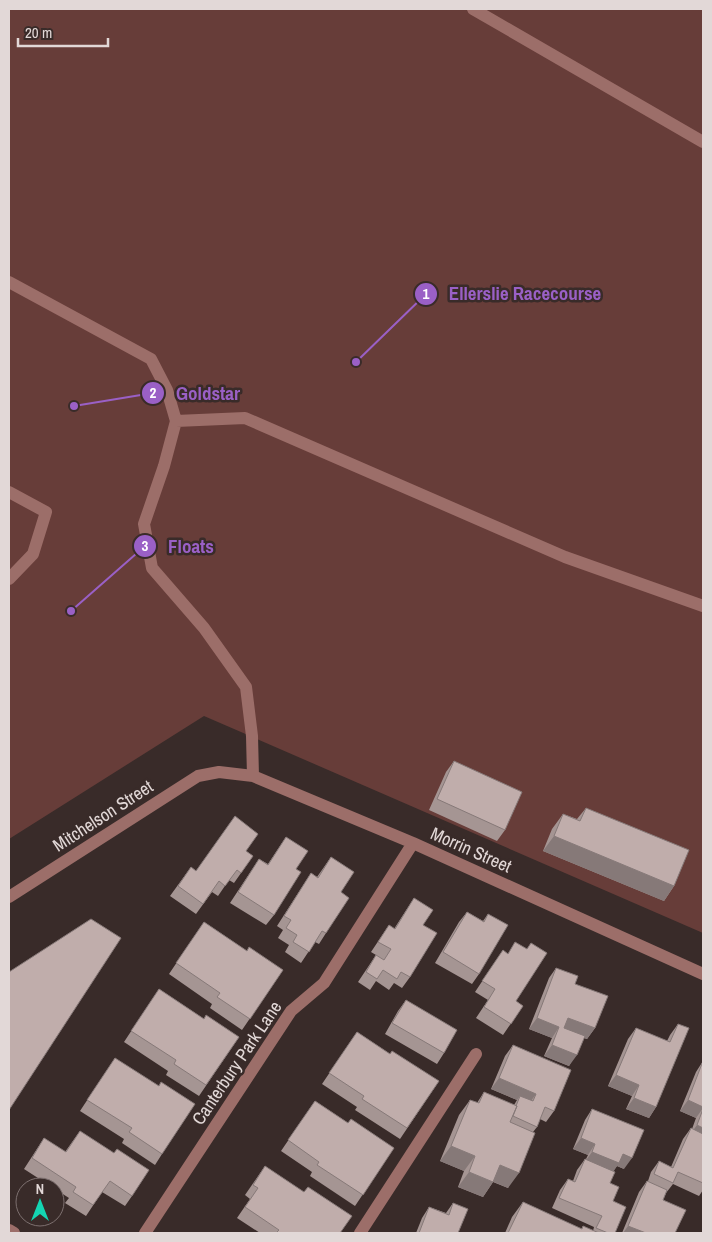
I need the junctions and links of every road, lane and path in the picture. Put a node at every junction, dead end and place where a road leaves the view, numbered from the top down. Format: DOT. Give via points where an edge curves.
graph roads {
  1 [pos="473,9"];
  2 [pos="703,142"];
  3 [pos="9,282"];
  4 [pos="176,421"];
  5 [pos="9,492"];
  6 [pos="9,579"];
  7 [pos="703,606"];
  8 [pos="220,772"];
  9 [pos="253,776"];
  10 [pos="412,843"];
  11 [pos="9,898"];
  12 [pos="703,974"];
  13 [pos="476,1054"];
  14 [pos="9,1230"];
  15 [pos="14,1233"];
  16 [pos="145,1233"];
  17 [pos="360,1233"];
  1 -- 2 [label="street"];
  3 -- 4 [label="street" via="151,359 167,390"];
  4 -- 7 [label="street" via="245,418 565,557"];
  4 -- 9 [label="street" via="144,524 152,568 204,628 246,687"];
  5 -- 6 [label="street" via="46,512 33,554"];
  8 -- 9 [label="street, Morrin Street"];
  8 -- 11 [label="street, Mitchelson Street" via="198,776"];
  9 -- 10 [label="street, Morrin Street"];
  10 -- 12 [label="street, Morrin Street"];
  10 -- 16 [label="street, Canterbury Park Lane" via="324,983 291,1010"];
  13 -- 17 [label="street"];
  14 -- 15 [label="street"];
}
